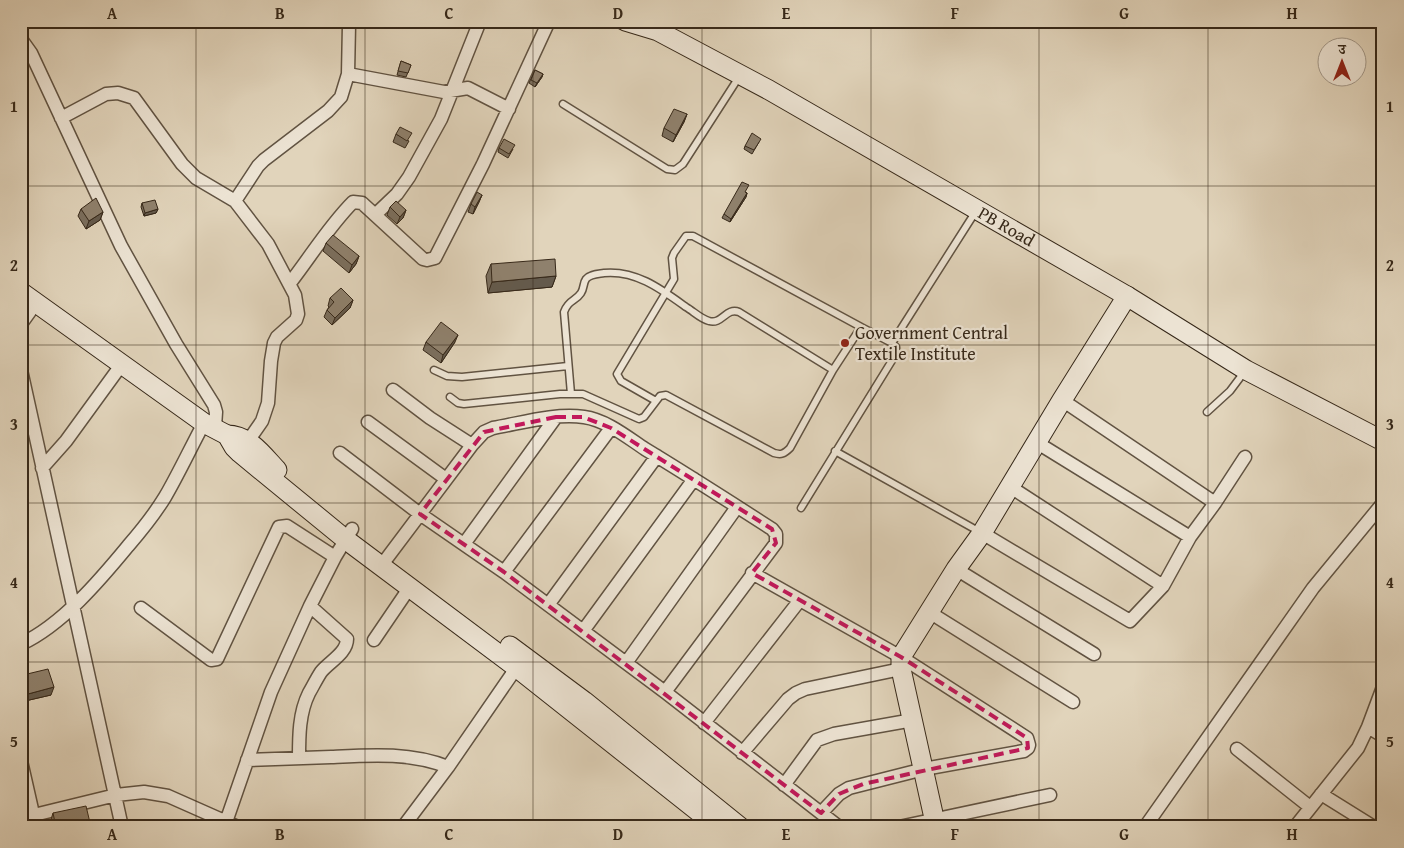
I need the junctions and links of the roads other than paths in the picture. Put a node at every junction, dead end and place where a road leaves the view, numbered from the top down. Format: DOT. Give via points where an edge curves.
graph roads {
  1 [pos="344,21"];
  2 [pos="480,21"];
  3 [pos="549,21"];
  4 [pos="625,21"];
  5 [pos="21,39"];
  6 [pos="348,74"];
  7 [pos="741,75"];
  8 [pos="451,92"];
  9 [pos="563,104"];
  10 [pos="509,109"];
  11 [pos="61,118"];
  12 [pos="235,201"];
  13 [pos="977,210"];
  14 [pos="375,215"];
  15 [pos="290,283"];
  16 [pos="666,292"];
  17 [pos="1127,296"];
  18 [pos="29,297"];
  19 [pos="21,324"];
  20 [pos="861,327"];
  21 [pos="892,343"];
  22 [pos="122,364"];
  23 [pos="568,366"];
  24 [pos="21,370"];
  25 [pos="434,370"];
  26 [pos="833,370"];
  27 [pos="1246,370"];
  28 [pos="393,390"];
  29 [pos="571,394"];
  30 [pos="450,397"];
  31 [pos="1062,400"];
  32 [pos="656,401"];
  33 [pos="1207,412"];
  34 [pos="556,417"];
  35 [pos="368,422"];
  36 [pos="215,428"];
  37 [pos="611,428"];
  38 [pos="1382,438"];
  39 [pos="1036,442"];
  40 [pos="472,445"];
  41 [pos="245,447"];
  42 [pos="835,451"];
  43 [pos="340,453"];
  44 [pos="657,456"];
  45 [pos="1245,457"];
  46 [pos="42,468"];
  47 [pos="446,479"];
  48 [pos="694,479"];
  49 [pos="1009,486"];
  50 [pos="1215,503"];
  51 [pos="1383,503"];
  52 [pos="737,507"];
  53 [pos="800,508"];
  54 [pos="420,514"];
  55 [pos="982,533"];
  56 [pos="348,534"];
  57 [pos="1190,538"];
  58 [pos="464,544"];
  59 [pos="334,557"];
  60 [pos="385,561"];
  61 [pos="956,569"];
  62 [pos="504,572"];
  63 [pos="752,574"];
  64 [pos="1162,586"];
  65 [pos="420,590"];
  66 [pos="800,600"];
  67 [pos="548,605"];
  68 [pos="310,606"];
  69 [pos="73,607"];
  70 [pos="142,608"];
  71 [pos="929,612"];
  72 [pos="583,631"];
  73 [pos="374,640"];
  74 [pos="21,644"];
  75 [pos="1094,654"];
  76 [pos="520,662"];
  77 [pos="626,663"];
  78 [pos="901,663"];
  79 [pos="1383,687"];
  80 [pos="665,692"];
  81 [pos="1073,702"];
  82 [pos="579,707"];
  83 [pos="913,720"];
  84 [pos="704,723"];
  85 [pos="1368,727"];
  86 [pos="1383,736"];
  87 [pos="1237,749"];
  88 [pos="742,752"];
  89 [pos="299,758"];
  90 [pos="247,760"];
  91 [pos="21,761"];
  92 [pos="448,767"];
  93 [pos="924,769"];
  94 [pos="784,785"];
  95 [pos="1321,794"];
  96 [pos="116,795"];
  97 [pos="1050,795"];
  98 [pos="1310,807"];
  99 [pos="821,813"];
  100 [pos="35,821"];
  101 [pos="935,823"];
  102 [pos="232,824"];
  103 [pos="122,827"];
  104 [pos="403,827"];
  105 [pos="718,827"];
  106 [pos="740,827"];
  107 [pos="839,827"];
  108 [pos="899,827"];
  109 [pos="1145,827"];
  110 [pos="1295,827"];
  111 [pos="1374,827"];
  1 -- 6 [label="street" via="349,25"];
  2 -- 8 [label="street"];
  3 -- 10 [label="street"];
  4 -- 7 [label="street, PB Road" via="659,28"];
  5 -- 11 [label="street" via="31,53"];
  6 -- 8 [label="street"];
  6 -- 12 [label="street" via="336,103 264,160"];
  7 -- 9 [label="lane" via="683,164 675,170 667,169"];
  7 -- 13 [label="street, PB Road"];
  8 -- 10 [label="street" via="468,88"];
  8 -- 14 [label="street" via="441,119 409,178"];
  10 -- 14 [label="street" via="435,258 423,259"];
  11 -- 12 [label="street" via="106,94 125,94 134,98 182,164 196,178"];
  11 -- 36 [label="street" via="121,246 214,405"];
  12 -- 15 [label="street" via="268,244"];
  13 -- 17 [label="street, PB Road"];
  13 -- 21 [label="lane"];
  14 -- 15 [label="street" via="362,203 353,202"];
  15 -- 41 [label="street" via="298,314 274,343 268,403 262,421"];
  16 -- 20 [label="lane" via="674,279 674,253 686,236 693,236"];
  16 -- 23 [label="lane" via="623,272 588,277 580,294 570,301 564,312"];
  16 -- 26 [label="lane" via="711,322 730,311 739,312"];
  16 -- 32 [label="lane" via="617,374 621,381"];
  17 -- 27 [label="street, PB Road"];
  17 -- 31 [label="street"];
  18 -- 19 [label="street"];
  18 -- 22 [label="street"];
  20 -- 21 [label="lane"];
  20 -- 26 [label="lane"];
  21 -- 42 [label="lane" via="896,354"];
  22 -- 36 [label="street"];
  22 -- 46 [label="street" via="66,441"];
  23 -- 25 [label="lane" via="462,377 447,376"];
  23 -- 29 [label="lane"];
  24 -- 46 [label="street"];
  26 -- 32 [label="lane" via="790,448 780,455 671,396 663,394"];
  27 -- 33 [label="lane" via="1230,391"];
  27 -- 38 [label="street, PB Road"];
  28 -- 40 [label="street"];
  29 -- 30 [label="lane" via="464,404"];
  29 -- 32 [label="lane" via="590,396 639,419"];
  31 -- 39 [label="street"];
  31 -- 50 [label="street"];
  34 -- 37 [label="street" via="583,417"];
  34 -- 40 [label="street" via="493,428 484,432"];
  34 -- 58 [label="street"];
  35 -- 47 [label="street"];
  36 -- 41 [label="street" via="234,448"];
  36 -- 69 [label="street" via="145,525"];
  37 -- 44 [label="street"];
  37 -- 62 [label="street"];
  39 -- 49 [label="street"];
  39 -- 57 [label="street"];
  40 -- 47 [label="street"];
  41 -- 56 [label="street"];
  42 -- 53 [label="lane"];
  42 -- 55 [label="lane"];
  43 -- 54 [label="street"];
  44 -- 48 [label="street"];
  44 -- 67 [label="street"];
  45 -- 50 [label="street"];
  46 -- 69 [label="street"];
  47 -- 54 [label="street"];
  48 -- 52 [label="street"];
  48 -- 72 [label="street"];
  49 -- 55 [label="street"];
  49 -- 64 [label="street"];
  50 -- 57 [label="street"];
  51 -- 109 [label="street" via="1313,588"];
  52 -- 63 [label="street" via="776,534 776,543"];
  52 -- 77 [label="street"];
  54 -- 58 [label="street"];
  54 -- 60 [label="street"];
  55 -- 61 [label="street"];
  55 -- 64 [label="street" via="1130,621"];
  56 -- 59 [label="street"];
  56 -- 60 [label="street"];
  57 -- 64 [label="street"];
  58 -- 62 [label="street"];
  59 -- 68 [label="street"];
  59 -- 70 [label="street" via="287,526 279,527 215,660"];
  60 -- 65 [label="street"];
  61 -- 71 [label="street"];
  61 -- 75 [label="street"];
  62 -- 67 [label="street"];
  63 -- 66 [label="street"];
  63 -- 80 [label="street"];
  65 -- 73 [label="street"];
  65 -- 76 [label="street"];
  66 -- 78 [label="street"];
  66 -- 84 [label="street"];
  67 -- 72 [label="street"];
  68 -- 89 [label="street" via="347,642 321,673 308,695 300,725"];
  68 -- 90 [label="street" via="271,692"];
  69 -- 74 [label="street"];
  69 -- 96 [label="street"];
  71 -- 78 [label="street"];
  71 -- 81 [label="street"];
  72 -- 77 [label="street"];
  76 -- 82 [label="street"];
  76 -- 92 [label="street"];
  77 -- 80 [label="street"];
  78 -- 83 [label="street"];
  78 -- 88 [label="street" via="796,693"];
  78 -- 93 [label="street" via="1029,741 1024,751"];
  79 -- 85 [label="street"];
  80 -- 84 [label="street"];
  82 -- 105 [label="street"];
  82 -- 106 [label="street"];
  83 -- 93 [label="street"];
  83 -- 94 [label="street" via="817,740"];
  84 -- 88 [label="street"];
  85 -- 86 [label="street"];
  85 -- 95 [label="street" via="1358,748"];
  87 -- 98 [label="street"];
  88 -- 94 [label="street"];
  89 -- 90 [label="street"];
  89 -- 92 [label="street" via="402,756 430,760"];
  90 -- 102 [label="street"];
  91 -- 100 [label="street"];
  92 -- 104 [label="street"];
  93 -- 99 [label="street" via="850,788 839,794"];
  93 -- 101 [label="street"];
  94 -- 99 [label="street"];
  95 -- 98 [label="street"];
  95 -- 111 [label="street"];
  96 -- 100 [label="street"];
  96 -- 102 [label="street" via="144,792 168,796"];
  96 -- 103 [label="street"];
  97 -- 101 [label="street"];
  98 -- 110 [label="street"];
  99 -- 107 [label="street"];
  101 -- 108 [label="street"];
}
